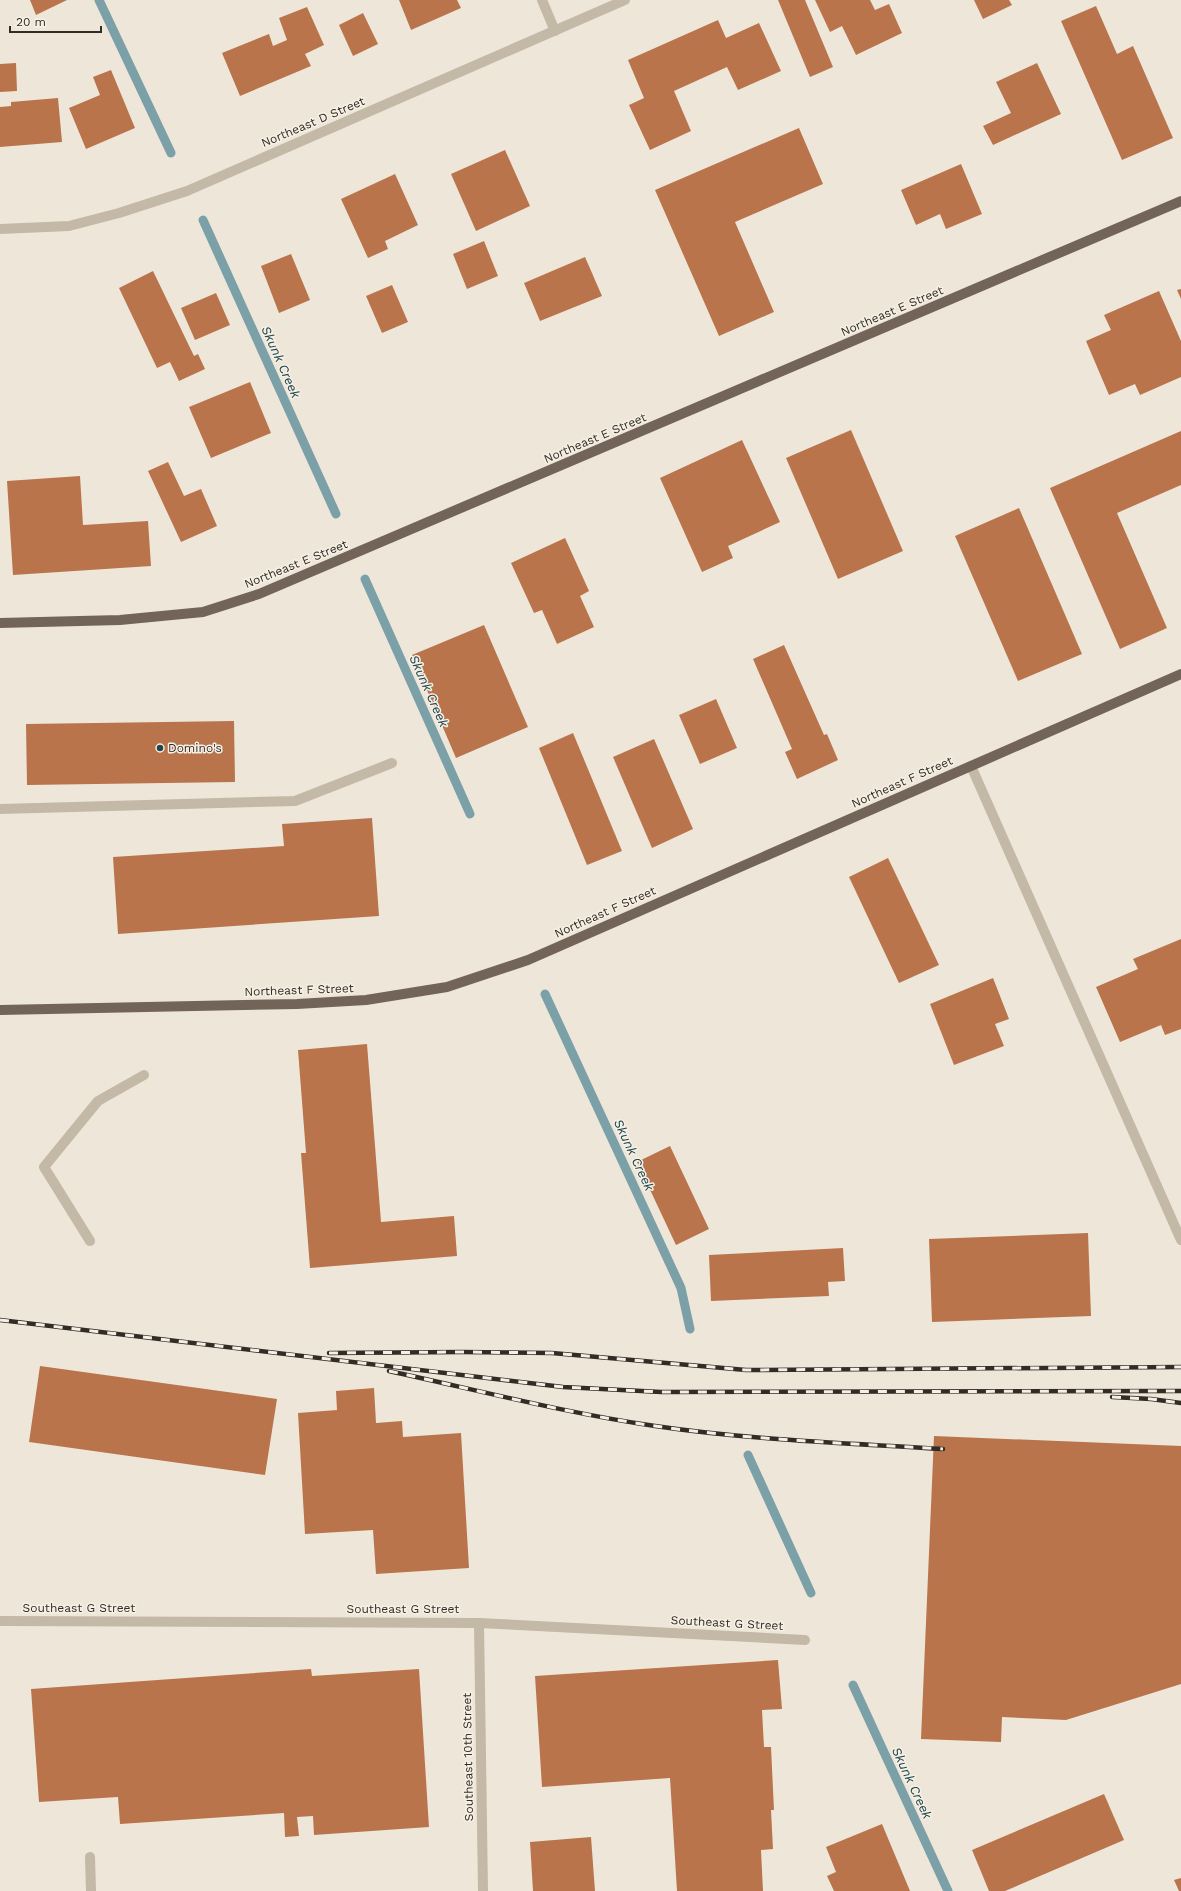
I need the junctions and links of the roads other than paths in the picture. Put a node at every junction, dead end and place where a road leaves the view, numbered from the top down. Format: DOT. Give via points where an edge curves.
graph roads {
  1 [pos="542,0"];
  2 [pos="625,0"];
  3 [pos="555,31"];
  4 [pos="1181,201"];
  5 [pos="0,229"];
  6 [pos="0,622"];
  7 [pos="1181,674"];
  8 [pos="392,764"];
  9 [pos="971,766"];
  10 [pos="0,809"];
  11 [pos="0,1010"];
  12 [pos="144,1075"];
  13 [pos="1181,1240"];
  14 [pos="90,1241"];
  15 [pos="0,1621"];
  16 [pos="478,1622"];
  17 [pos="805,1640"];
  18 [pos="90,1857"];
  19 [pos="91,1891"];
  20 [pos="483,1891"];
  1 -- 3 [label="street"];
  2 -- 3 [label="street, Northeast D Street"];
  3 -- 5 [label="street, Northeast D Street" via="187,191 69,226"];
  4 -- 6 [label="main road, Northeast E Street" via="259,594 203,612 120,620"];
  7 -- 9 [label="main road, Northeast F Street"];
  8 -- 10 [label="street" via="295,801"];
  9 -- 11 [label="main road, Northeast F Street" via="528,960 447,987 366,1000 297,1004"];
  9 -- 13 [label="street"];
  12 -- 14 [label="street" via="98,1101 44,1167"];
  15 -- 16 [label="street, Southeast G Street"];
  16 -- 17 [label="street, Southeast G Street"];
  16 -- 20 [label="street, Southeast 10th Street"];
  18 -- 19 [label="street"];
}
